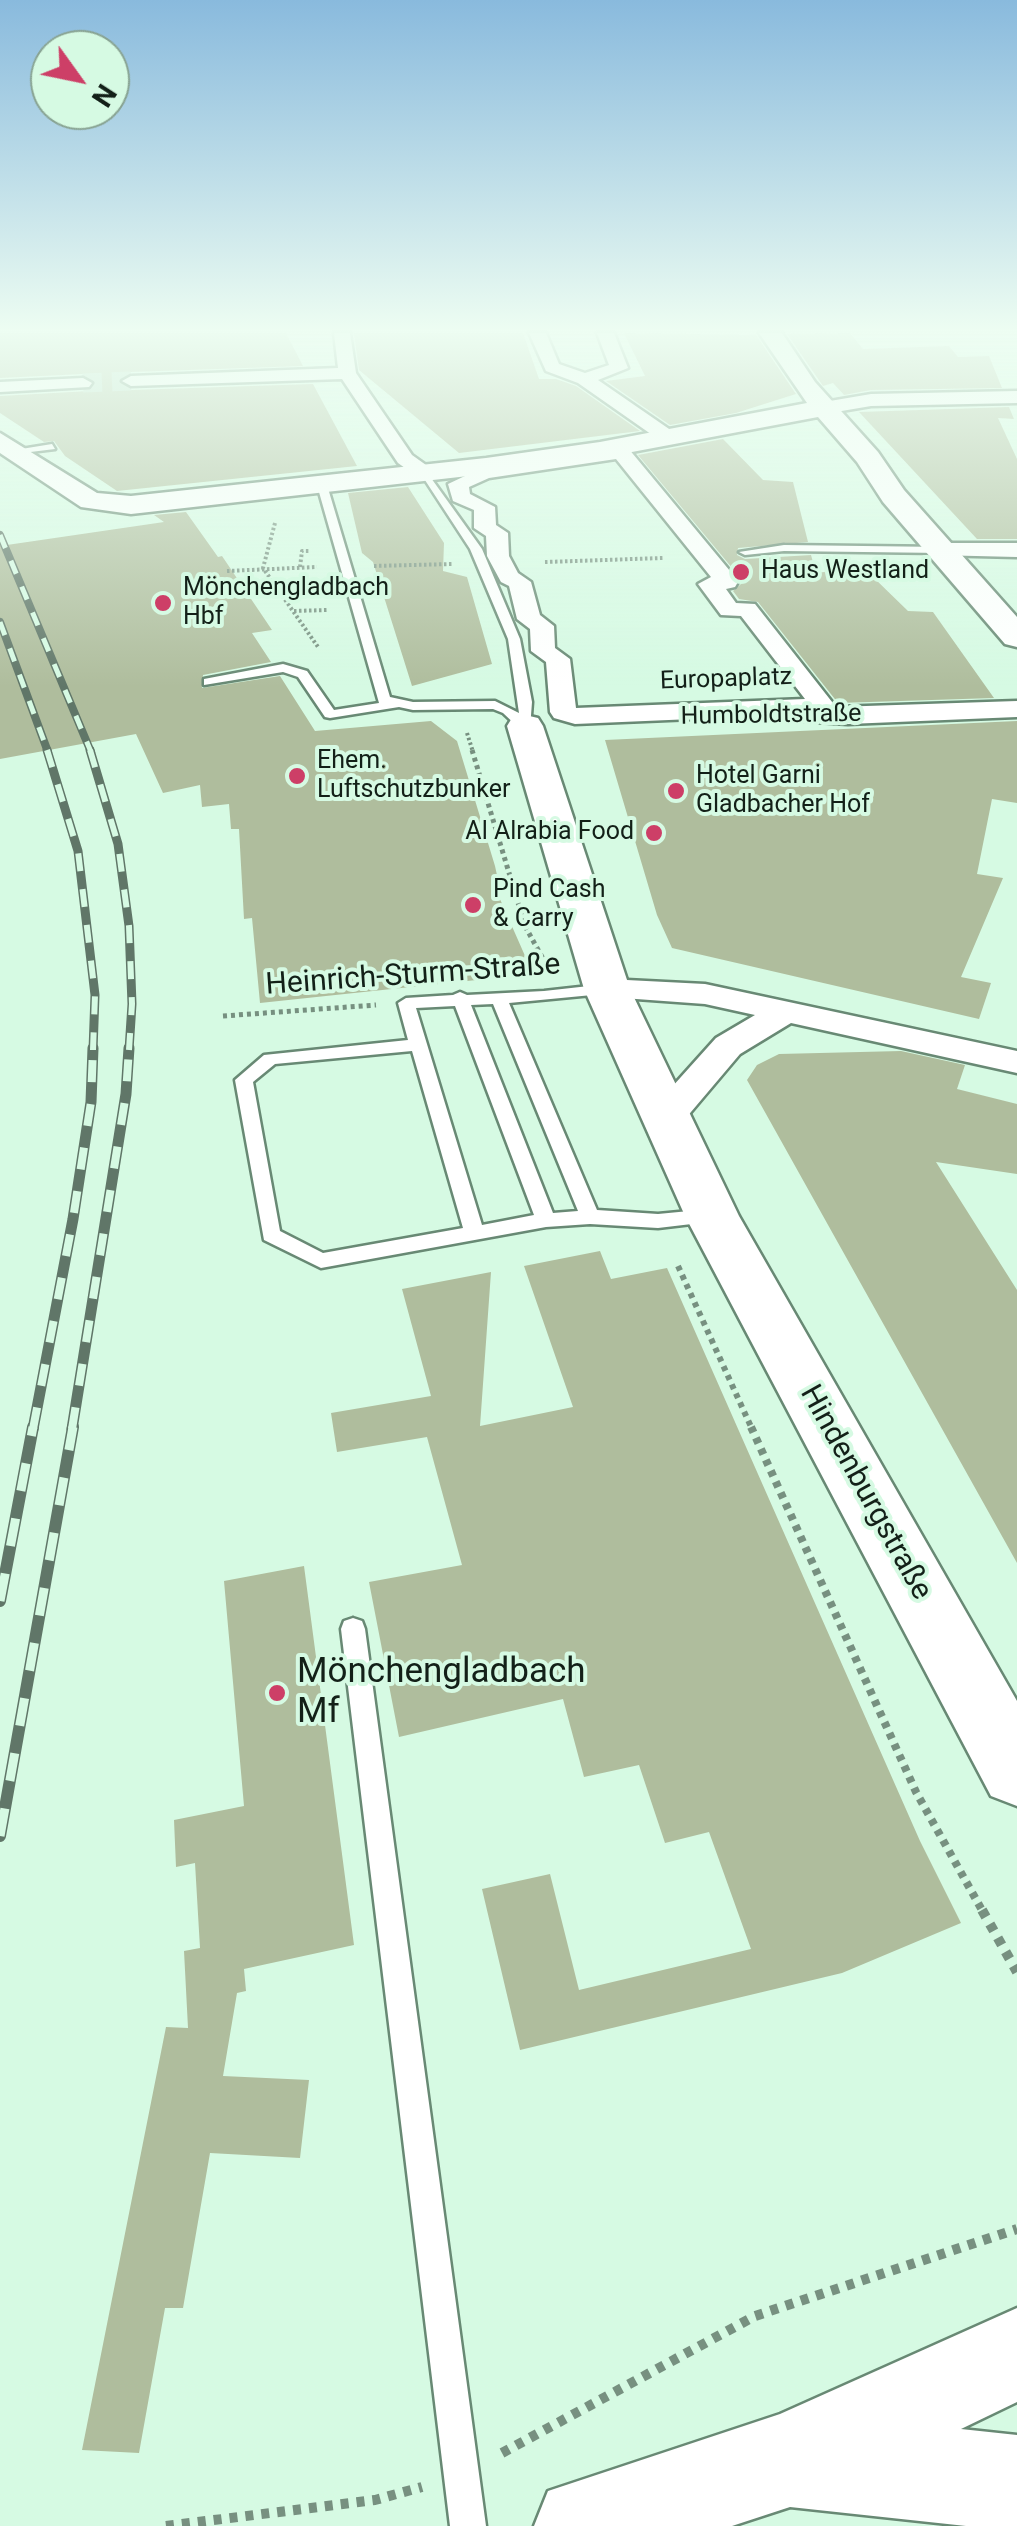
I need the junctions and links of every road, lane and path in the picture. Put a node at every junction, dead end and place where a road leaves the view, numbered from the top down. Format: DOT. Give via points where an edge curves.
graph roads {
  1 [pos="14,451"];
  2 [pos="399,451"];
  3 [pos="594,451"];
  4 [pos="862,451"];
  5 [pos="432,480"];
  6 [pos="322,485"];
  7 [pos="276,490"];
  8 [pos="943,550"];
  9 [pos="1017,550"];
  10 [pos="312,551"];
  11 [pos="745,552"];
  12 [pos="706,557"];
  13 [pos="492,563"];
  14 [pos="300,567"];
  15 [pos="345,567"];
  16 [pos="263,568"];
  17 [pos="228,572"];
  18 [pos="330,610"];
  19 [pos="293,611"];
  20 [pos="1017,637"];
  21 [pos="210,682"];
  22 [pos="395,704"];
  23 [pos="350,709"];
  24 [pos="1017,709"];
  25 [pos="464,720"];
  26 [pos="525,726"];
  27 [pos="607,989"];
  28 [pos="557,995"];
  29 [pos="460,998"];
  30 [pos="499,998"];
  31 [pos="406,1003"];
  32 [pos="786,1012"];
  33 [pos="223,1016"];
  34 [pos="416,1046"];
  35 [pos="1017,1062"];
  36 [pos="667,1116"];
  37 [pos="590,1218"];
  38 [pos="685,1218"];
  39 [pos="546,1220"];
  40 [pos="474,1232"];
  41 [pos="353,1629"];
  42 [pos="1017,1771"];
  43 [pos="1017,1972"];
  44 [pos="1017,2230"];
  45 [pos="1017,2354"];
  46 [pos="790,2460"];
  47 [pos="462,2475"];
  48 [pos="1017,2483"];
  49 [pos="166,2526"];
  50 [pos="468,2526"];
  51 [pos="583,2526"];
  1 -- 7 [label="street" via="75,493 112,504"];
  2 -- 5 [label="street"];
  3 -- 5 [label="street"];
  4 -- 8 [label="street"];
  5 -- 6 [label="street"];
  5 -- 13 [label="lane, Europaplatz"];
  6 -- 7 [label="street"];
  6 -- 15 [label="lane"];
  7 -- 16 [label="path"];
  8 -- 9 [label="street"];
  8 -- 11 [label="lane"];
  8 -- 20 [label="street"];
  10 -- 14 [label="path" via="302,551"];
  12 -- 13 [label="path"];
  12 -- 13 [label="street, Europaplatz" via="621,452 462,480 460,497 484,507 485,528 497,534"];
  12 -- 13 [label="street, Europaplatz" via="727,582 710,584 728,610 748,608 824,706 564,714 558,659 544,653 542,626 529,619 520,582"];
  13 -- 15 [label="path"];
  13 -- 26 [label="lane, Europaplatz" via="518,653"];
  14 -- 15 [label="path"];
  14 -- 16 [label="path"];
  15 -- 22 [label="lane" via="384,700"];
  16 -- 17 [label="path"];
  16 -- 19 [label="path"];
  18 -- 19 [label="path"];
  19 -- 23 [label="path" via="338,690 350,699"];
  21 -- 23 [label="lane" via="294,670 330,714"];
  22 -- 23 [label="lane"];
  22 -- 26 [label="lane" via="482,703 508,710"];
  24 -- 26 [label="street, Humboldtstraße" via="848,716 787,711"];
  25 -- 28 [label="path" via="526,926"];
  26 -- 27 [label="street, Hindenburgstraße"];
  27 -- 28 [label="lane, Heinrich-Sturm-Straße"];
  27 -- 32 [label="street"];
  27 -- 36 [label="street, Hindenburgstraße"];
  28 -- 30 [label="lane, Heinrich-Sturm-Straße"];
  29 -- 30 [label="lane, Heinrich-Sturm-Straße"];
  29 -- 31 [label="lane, Heinrich-Sturm-Straße"];
  29 -- 39 [label="lane"];
  30 -- 37 [label="lane"];
  31 -- 33 [label="path, Heinrich-Sturm-Straße"];
  31 -- 34 [label="lane"];
  32 -- 35 [label="street"];
  32 -- 36 [label="street" via="728,1046"];
  34 -- 40 [label="lane"];
  34 -- 40 [label="lane" via="270,1059 244,1080 270,1235 321,1261"];
  36 -- 38 [label="street, Hindenburgstraße"];
  37 -- 38 [label="lane"];
  37 -- 39 [label="lane"];
  38 -- 42 [label="street, Hindenburgstraße"];
  38 -- 43 [label="path" via="916,1792"];
  39 -- 40 [label="lane"];
  41 -- 47 [label="lane"];
  44 -- 47 [label="path" via="756,2316"];
  45 -- 46 [label="street"];
  46 -- 48 [label="street"];
  46 -- 51 [label="street"];
  47 -- 49 [label="path" via="375,2500"];
  47 -- 50 [label="lane"];
}
